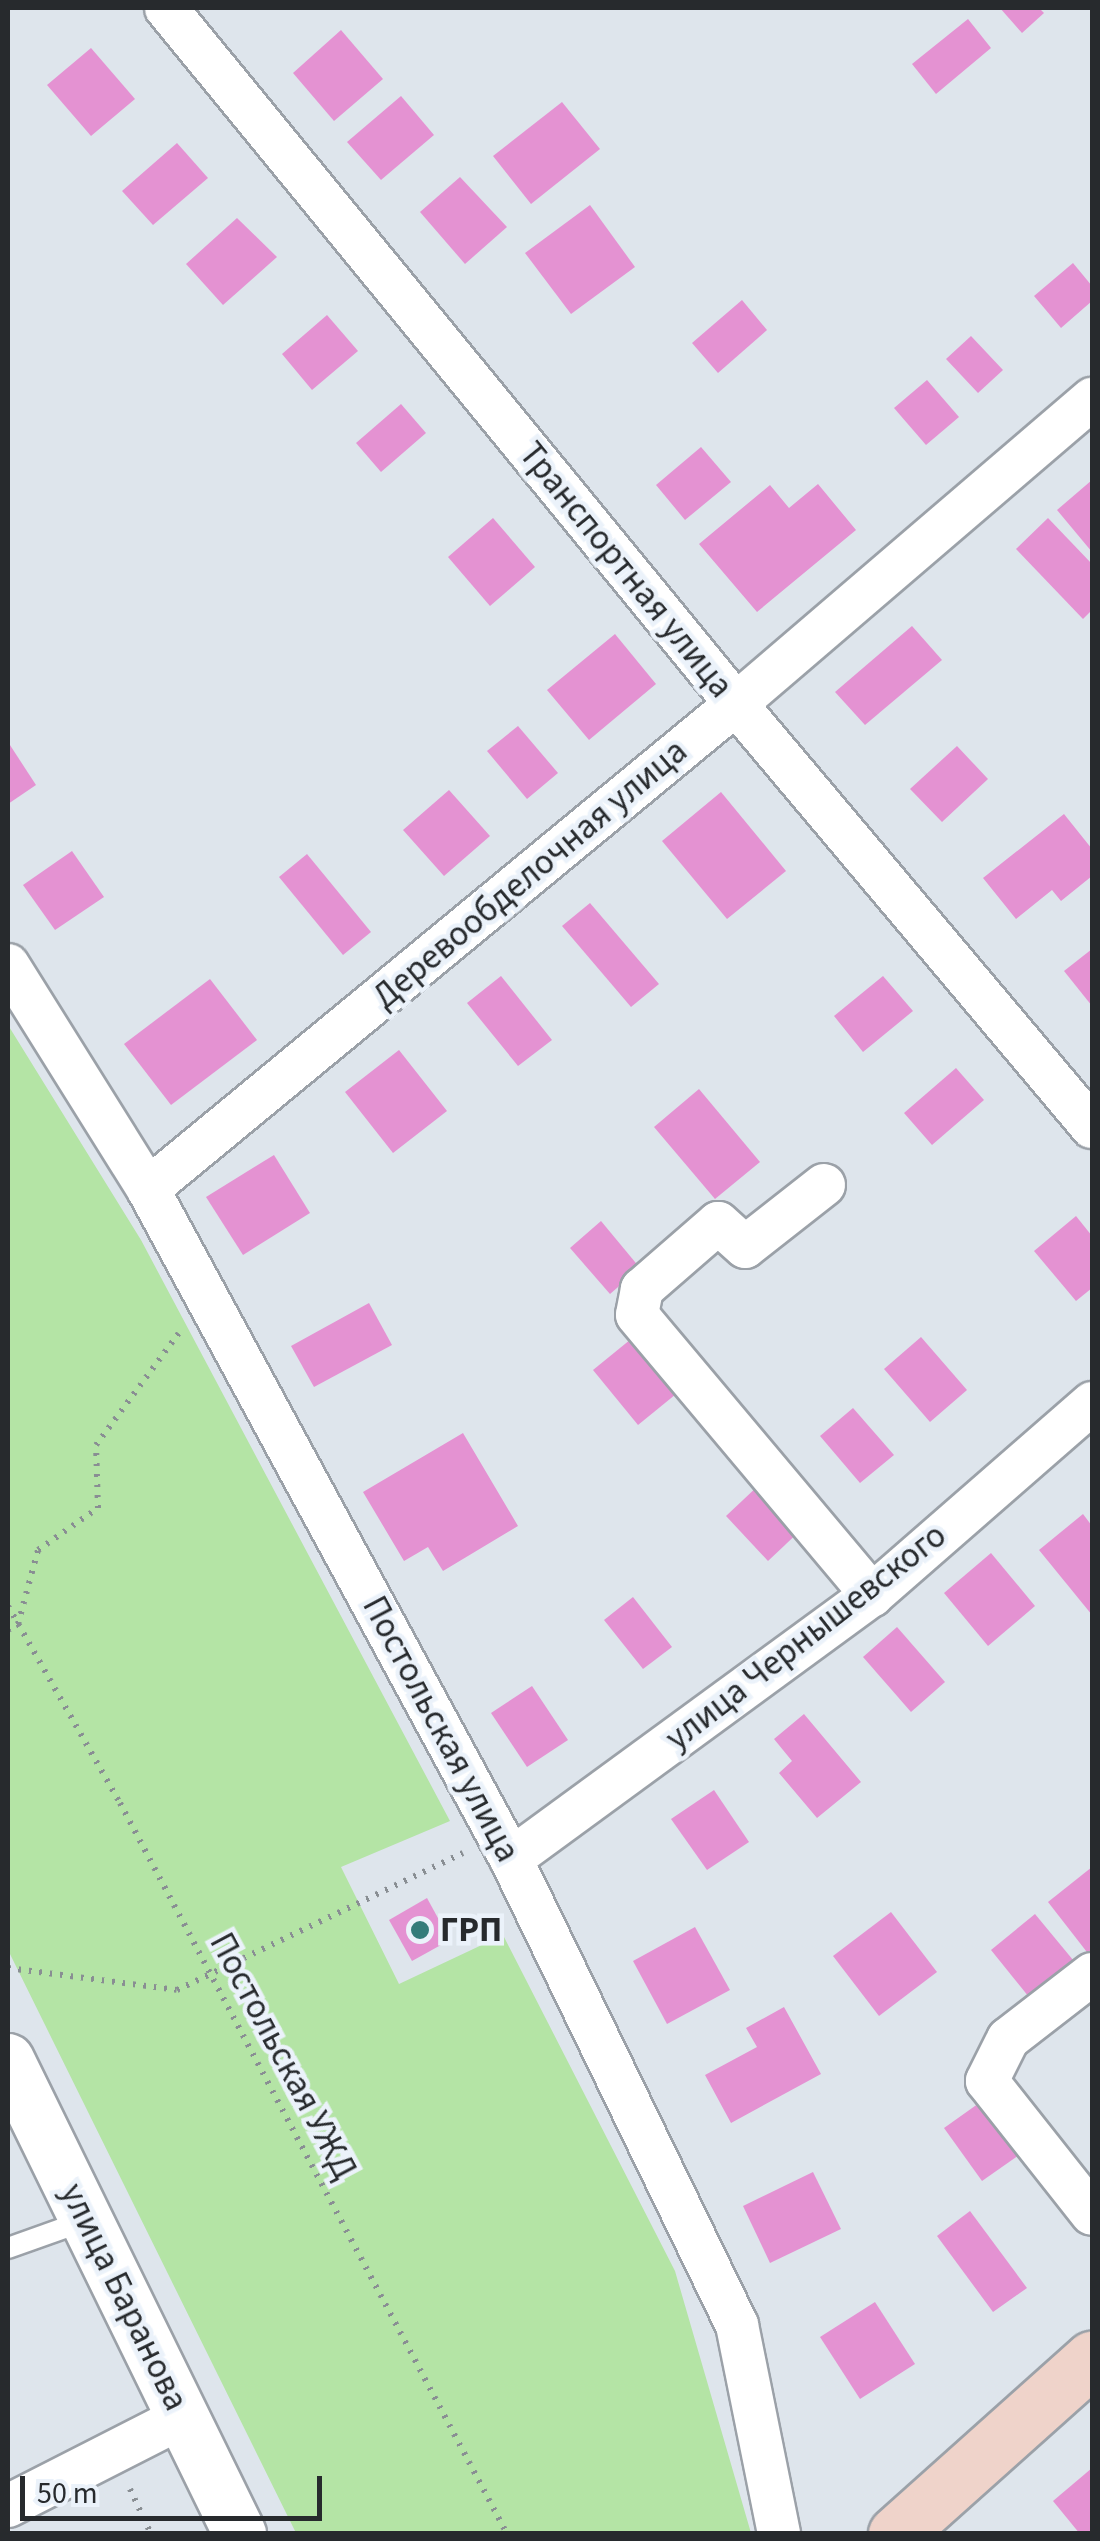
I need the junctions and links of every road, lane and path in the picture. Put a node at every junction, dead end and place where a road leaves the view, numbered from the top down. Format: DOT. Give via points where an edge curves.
graph roads {
  1 [pos="166,8"];
  2 [pos="1092,400"];
  3 [pos="736,704"];
  4 [pos="8,966"];
  5 [pos="1092,1127"];
  6 [pos="824,1185"];
  7 [pos="148,1189"];
  8 [pos="207,1296"];
  9 [pos="1092,1403"];
  10 [pos="872,1594"];
  11 [pos="8,1606"];
  12 [pos="18,1624"];
  13 [pos="8,1630"];
  14 [pos="512,1859"];
  15 [pos="8,1968"];
  16 [pos="1092,1974"];
  17 [pos="211,1975"];
  18 [pos="8,2060"];
  19 [pos="1092,2214"];
  20 [pos="86,2220"];
  21 [pos="8,2248"];
  22 [pos="1092,2359"];
  23 [pos="183,2417"];
  24 [pos="114,2455"];
  25 [pos="8,2506"];
  26 [pos="151,2534"];
  27 [pos="240,2534"];
  28 [pos="507,2534"];
  29 [pos="779,2534"];
  30 [pos="896,2534"];
  1 -- 3 [label="street, Транспортная улица"];
  2 -- 3 [label="street, Деревообделочная улица"];
  3 -- 5 [label="street, Транспортная улица"];
  3 -- 7 [label="street, Деревообделочная улица"];
  4 -- 7 [label="street, Постольская улица"];
  6 -- 10 [label="street" via="745,1246 718,1222 642,1289 637,1316"];
  7 -- 8 [label="street, Постольская улица"];
  8 -- 12 [label="path" via="96,1445 98,1508 38,1550"];
  8 -- 14 [label="street, Постольская улица"];
  9 -- 10 [label="street, улица Чернышевского"];
  10 -- 14 [label="street, улица Чернышевского"];
  11 -- 12 [label="path, Постольская УЖД"];
  12 -- 13 [label="path"];
  12 -- 17 [label="path, Постольская УЖД"];
  14 -- 17 [label="path" via="462,1853"];
  14 -- 29 [label="street, Постольская улица" via="737,2325"];
  15 -- 17 [label="path" via="177,1990"];
  16 -- 19 [label="street" via="1008,2039 987,2081"];
  17 -- 28 [label="path, Постольская УЖД"];
  18 -- 20 [label="street, улица Баранова"];
  20 -- 21 [label="lane"];
  20 -- 23 [label="street, улица Баранова"];
  22 -- 30 [label="main road"];
  23 -- 24 [label="street"];
  23 -- 27 [label="street, улица Баранова"];
  24 -- 25 [label="street"];
  24 -- 26 [label="path"];
}
